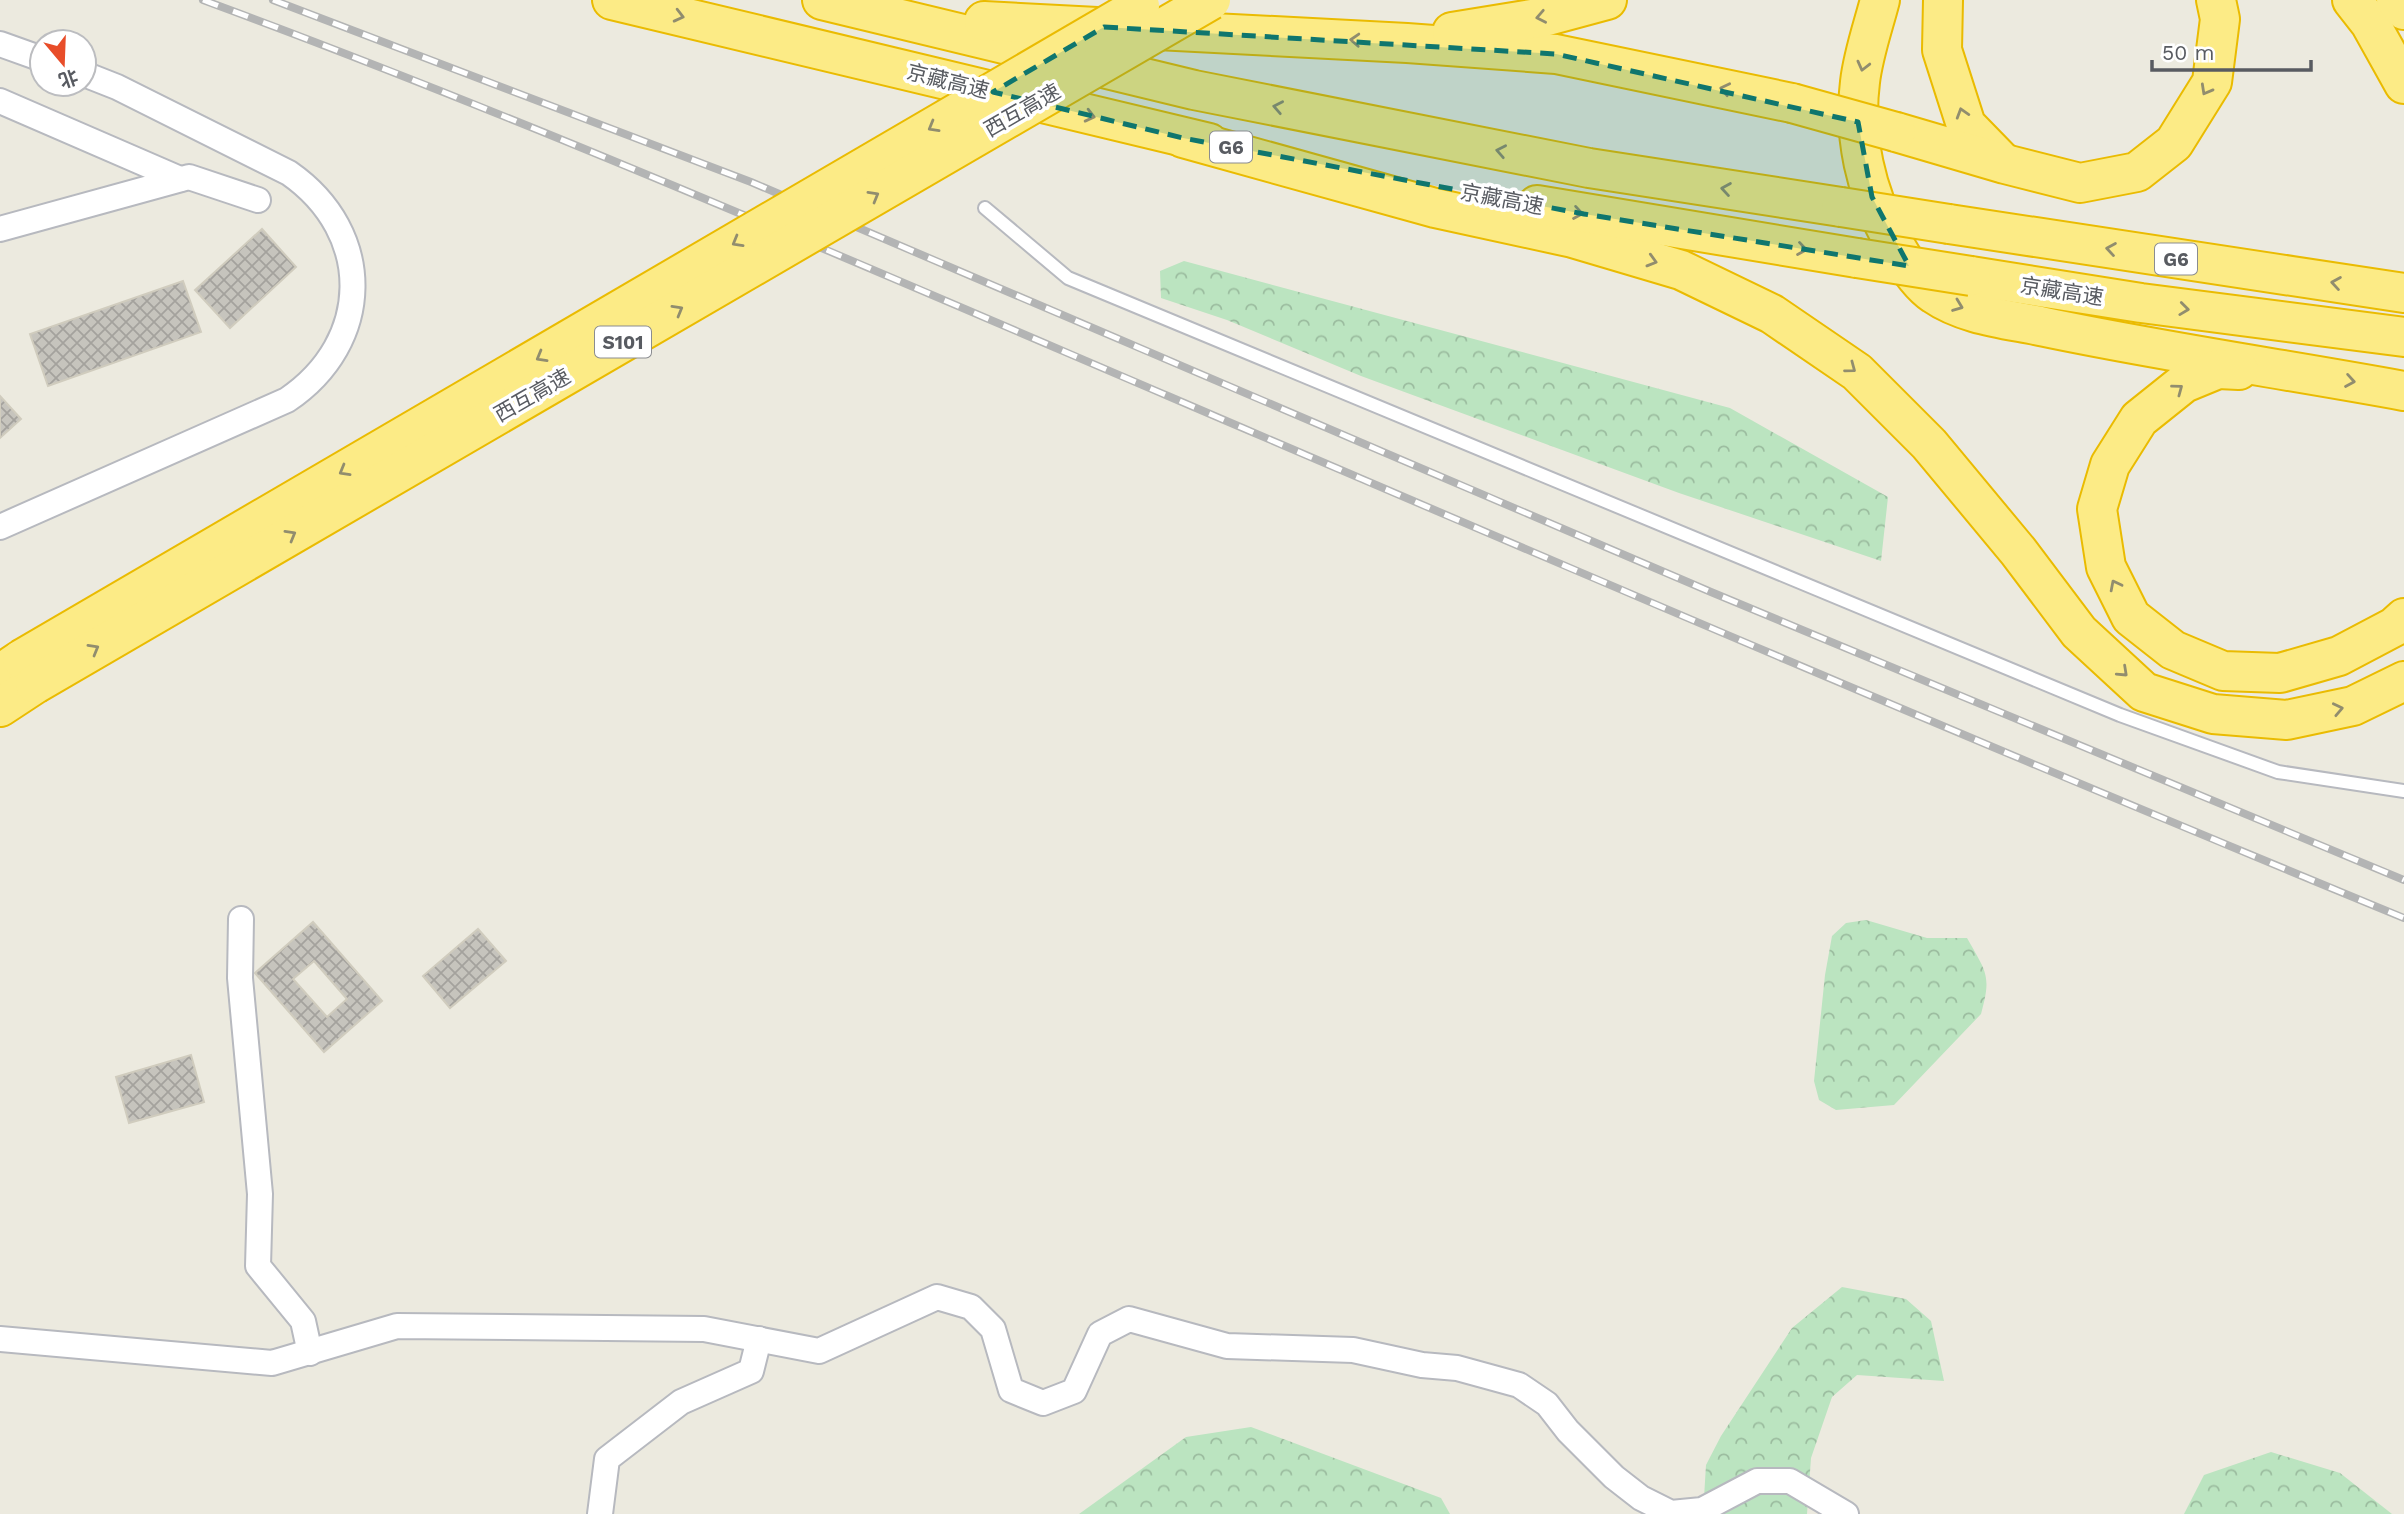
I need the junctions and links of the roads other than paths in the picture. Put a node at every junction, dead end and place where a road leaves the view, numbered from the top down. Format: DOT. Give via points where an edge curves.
graph roads {
  1 [pos="612,0"];
  2 [pos="821,0"];
  3 [pos="1211,0"];
  4 [pos="1607,0"];
  5 [pos="1880,0"];
  6 [pos="1943,0"];
  7 [pos="2216,0"];
  8 [pos="2351,0"];
  9 [pos="2396,0"];
  10 [pos="1147,2"];
  11 [pos="2404,9"];
  12 [pos="888,16"];
  13 [pos="1407,43"];
  14 [pos="0,44"];
  15 [pos="28,54"];
  16 [pos="98,80"];
  17 [pos="2404,84"];
  18 [pos="0,101"];
  19 [pos="1183,138"];
  20 [pos="2005,164"];
  21 [pos="180,179"];
  22 [pos="258,200"];
  23 [pos="985,208"];
  24 [pos="0,229"];
  25 [pos="2404,293"];
  26 [pos="2404,337"];
  27 [pos="2293,371"];
  28 [pos="2404,391"];
  29 [pos="1968,491"];
  30 [pos="0,527"];
  31 [pos="2404,618"];
  32 [pos="2404,649"];
  33 [pos="19,672"];
  34 [pos="2404,681"];
  35 [pos="0,707"];
  36 [pos="2404,790"];
  37 [pos="241,919"];
  38 [pos="0,1339"];
  39 [pos="759,1339"];
  40 [pos="310,1353"];
  41 [pos="600,1514"];
  42 [pos="1846,1514"];
  1 -- 19 [label="highway, 京藏高速 / G6, one-way"];
  2 -- 12 [label="highway, G6"];
  33 -- 3 [label="highway, 西互高速 / S101, one-way, bridge"];
  4 -- 13 [label="highway, one-way"];
  5 -- 27 [label="highway, one-way" via="1860,80 1858,125 1863,158 1883,223 1931,293 1958,308 2077,334"];
  20 -- 6 [label="highway, one-way" via="1966,125 1942,50"];
  7 -- 20 [label="highway, one-way" via="2220,19 2212,82 2175,143 2156,158 2137,172 2080,183"];
  8 -- 17 [label="highway" via="2370,23"];
  9 -- 11 [label="highway"];
  10 -- 33 [label="highway, 西互高速 / S101, one-way, bridge"];
  13 -- 12 [label="highway, one-way"];
  25 -- 12 [label="highway, G6, one-way, bridge" via="1589,169 1208,93"];
  20 -- 13 [label="highway, one-way, bridge" via="1792,103 1556,54"];
  14 -- 15 [label="street"];
  16 -- 30 [label="street" via="306,185 332,215 349,252 351,311 329,362 288,400"];
  18 -- 21 [label="street"];
  19 -- 26 [label="highway, 京藏高速 / G6, one-way, bridge" via="1584,214 2141,303"];
  19 -- 29 [label="highway, one-way" via="1681,270 1772,314 1857,372 1929,444"];
  21 -- 22 [label="street" via="189,177"];
  21 -- 24 [label="street"];
  23 -- 36 [label="lane" via="1068,278 2120,715 2278,772"];
  27 -- 28 [label="highway, one-way"];
  31 -- 27 [label="highway, one-way" via="2339,656 2280,673 2222,671 2173,650 2131,617 2106,567 2097,509 2110,465 2139,419 2184,383 2218,369"];
  29 -- 32 [label="highway" via="2046,557 2123,641 2193,678 2293,690 2382,662"];
  29 -- 34 [label="highway, one-way" via="2079,632 2144,692 2213,715 2287,720 2353,706"];
  33 -- 35 [label="highway, 西互高速 / S101"];
  37 -- 40 [label="street" via="240,978 260,1194 258,1266 303,1321"];
  38 -- 40 [label="street" via="272,1363"];
  39 -- 40 [label="street" via="704,1329 397,1326"];
  39 -- 41 [label="street" via="751,1371 681,1402 607,1460"];
  39 -- 42 [label="street" via="819,1351 937,1297 971,1307 993,1329 1011,1390 1043,1403 1074,1391 1100,1334 1129,1319 1227,1346 1353,1350 1457,1368 1520,1385 1547,1404 1568,1432 1615,1477 1641,1498 1671,1513 1702,1510 1757,1481 1790,1481"];
}
